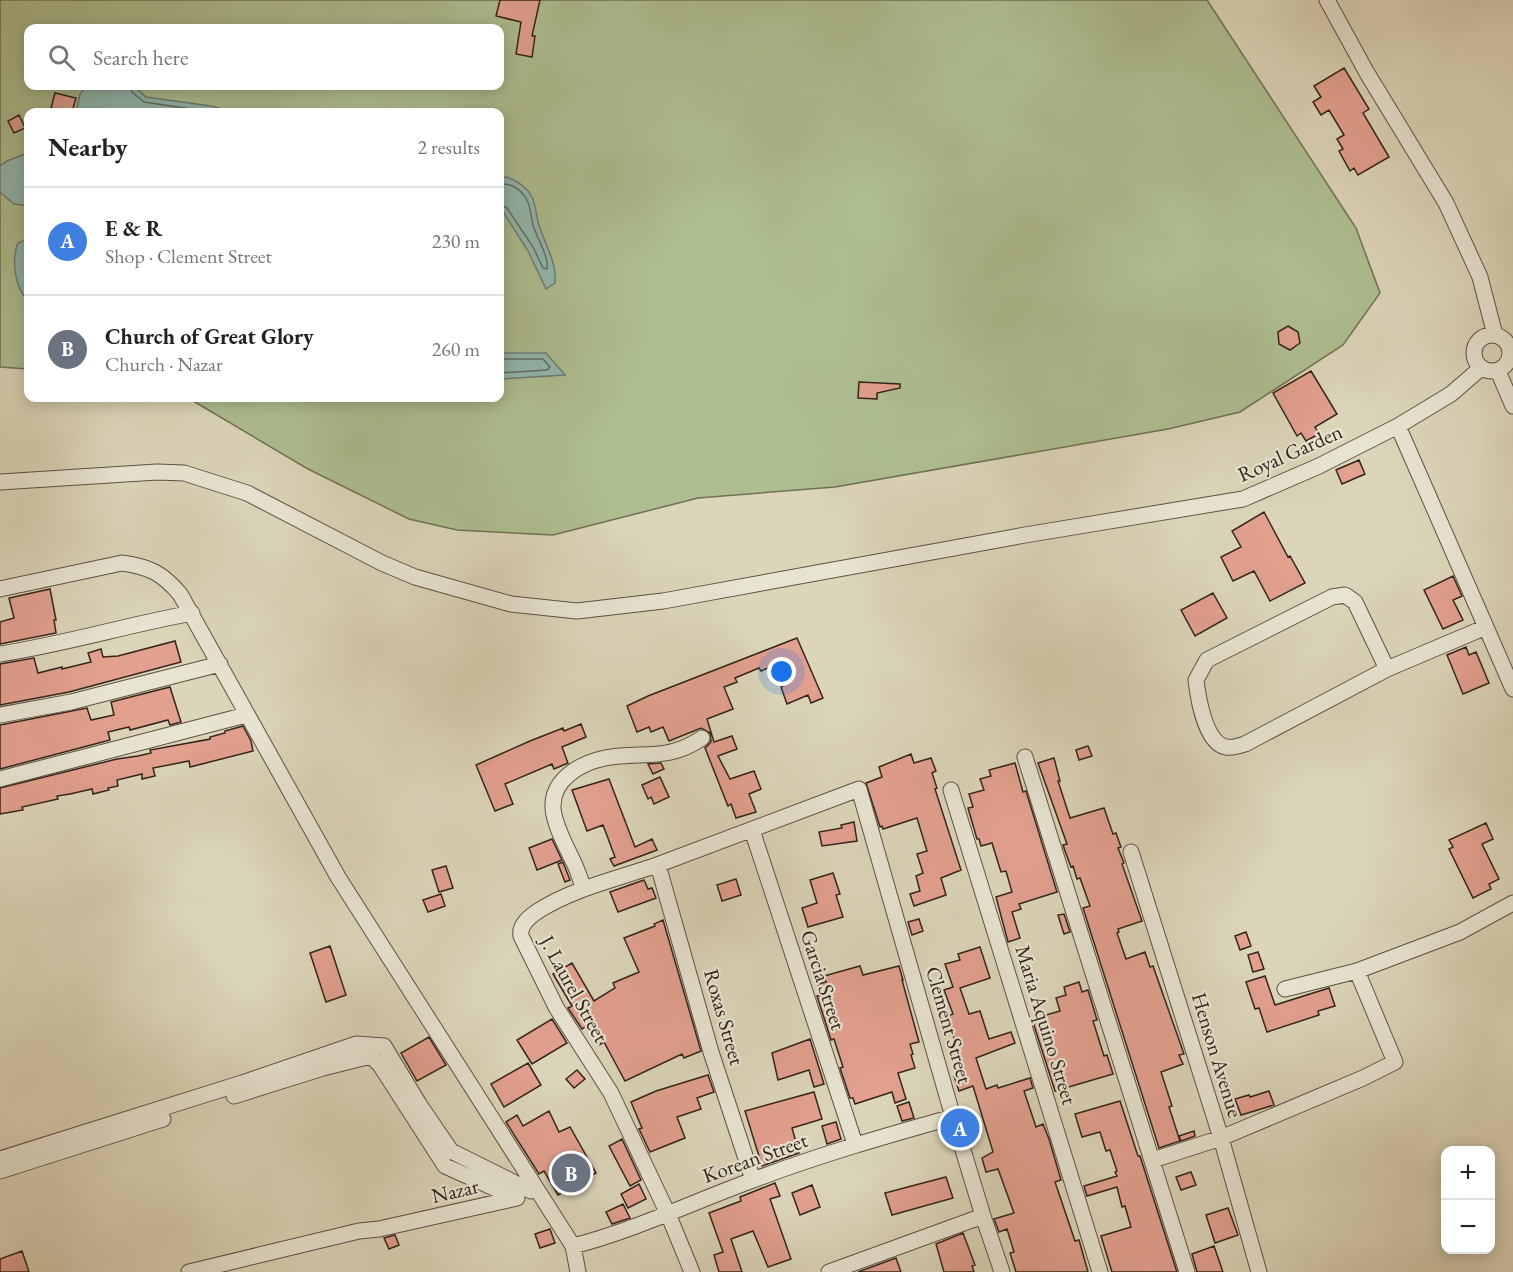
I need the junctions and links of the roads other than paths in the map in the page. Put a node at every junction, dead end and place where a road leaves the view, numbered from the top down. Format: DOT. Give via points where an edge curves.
graph roads {
  1 [pos="1327,0"];
  2 [pos="1495,335"];
  3 [pos="1481,368"];
  4 [pos="1498,371"];
  5 [pos="1513,406"];
  6 [pos="1398,426"];
  7 [pos="0,482"];
  8 [pos="0,589"];
  9 [pos="192,613"];
  10 [pos="1486,627"];
  11 [pos="0,654"];
  12 [pos="220,664"];
  13 [pos="1387,669"];
  14 [pos="1513,689"];
  15 [pos="0,715"];
  16 [pos="246,715"];
  17 [pos="702,738"];
  18 [pos="1025,757"];
  19 [pos="0,778"];
  20 [pos="859,789"];
  21 [pos="951,790"];
  22 [pos="752,830"];
  23 [pos="1131,852"];
  24 [pos="658,865"];
  25 [pos="585,888"];
  26 [pos="1513,903"];
  27 [pos="1358,971"];
  28 [pos="1285,989"];
  29 [pos="414,1108"];
  30 [pos="953,1117"];
  31 [pos="1221,1138"];
  32 [pos="855,1144"];
  33 [pos="30,1155"];
  34 [pos="0,1159"];
  35 [pos="1153,1161"];
  36 [pos="0,1171"];
  37 [pos="753,1180"];
  38 [pos="534,1189"];
  39 [pos="516,1198"];
  40 [pos="668,1214"];
  41 [pos="983,1216"];
  42 [pos="573,1246"];
  43 [pos="189,1272"];
  44 [pos="578,1272"];
  45 [pos="692,1272"];
  46 [pos="829,1272"];
  47 [pos="1002,1272"];
  48 [pos="1100,1272"];
  49 [pos="1187,1272"];
  50 [pos="1259,1272"];
  1 -- 2 [label="street" via="1446,203 1480,277"];
  2 -- 3 [label="street" via="1482,338 1474,349"];
  2 -- 4 [label="street" via="1510,349 1509,362"];
  3 -- 4 [label="street"];
  3 -- 6 [label="street, Royal Garden" via="1451,394"];
  4 -- 5 [label="street"];
  6 -- 7 [label="street, Royal Garden" via="1243,498 663,601 577,611 511,604 415,577 247,493 184,473"];
  6 -- 10 [label="street"];
  8 -- 9 [label="street" via="122,563 160,574"];
  9 -- 11 [label="street"];
  9 -- 12 [label="street"];
  10 -- 13 [label="street"];
  10 -- 14 [label="street"];
  12 -- 15 [label="street" via="71,702"];
  12 -- 16 [label="street"];
  13 -- 13 [label="street" via="1355,602 1345,595 1332,597 1207,660 1196,680 1205,721 1212,735 1228,748 1245,744"];
  16 -- 19 [label="street"];
  16 -- 38 [label="street" via="338,877"];
  17 -- 25 [label="street" via="690,746 658,755 606,758 569,773 555,792 553,808"];
  18 -- 35 [label="street"];
  20 -- 22 [label="street, J. Laurel Street"];
  20 -- 30 [label="street, Clement Street"];
  21 -- 48 [label="street, Maria Aquino Street"];
  22 -- 24 [label="street, J. Laurel Street"];
  22 -- 32 [label="street, Garcia Street"];
  23 -- 31 [label="street, Henson Avenue"];
  24 -- 25 [label="street, J. Laurel Street"];
  24 -- 37 [label="street, Roxas Street" via="711,1052"];
  25 -- 40 [label="street, J. Laurel Street" via="530,917 520,930 521,936 556,1006 611,1093"];
  26 -- 27 [label="street" via="1460,932"];
  27 -- 28 [label="street"];
  27 -- 31 [label="street" via="1395,1062"];
  29 -- 33 [label="street" via="371,1056 326,1061"];
  29 -- 38 [label="street" via="451,1151"];
  29 -- 39 [label="street" via="445,1166"];
  30 -- 32 [label="street, Korean Street"];
  30 -- 41 [label="street, Clement Street"];
  31 -- 35 [label="street"];
  31 -- 50 [label="street, Henson Avenue"];
  32 -- 37 [label="street, Korean Street"];
  33 -- 34 [label="street"];
  33 -- 36 [label="street"];
  35 -- 49 [label="street"];
  37 -- 40 [label="street, Korean Street"];
  38 -- 39 [label="street, Nazar"];
  38 -- 42 [label="street"];
  39 -- 43 [label="street, Nazar"];
  40 -- 42 [label="street, Korean Street"];
  40 -- 45 [label="street, J. Laurel Street"];
  41 -- 46 [label="street"];
  41 -- 47 [label="street, Clement Street"];
  42 -- 44 [label="street"];
}
